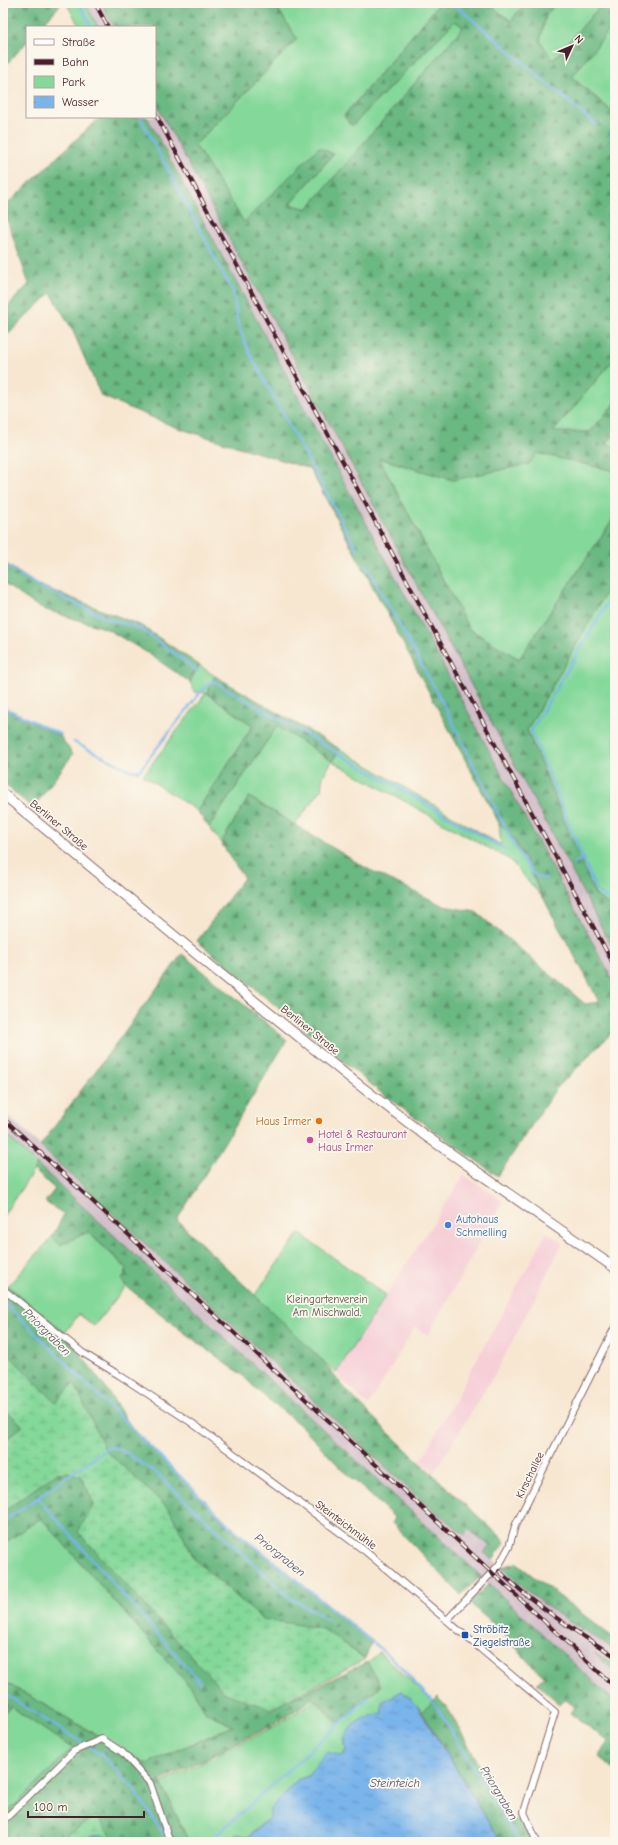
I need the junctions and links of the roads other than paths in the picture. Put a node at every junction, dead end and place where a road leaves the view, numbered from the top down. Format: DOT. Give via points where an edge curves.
graph roads {
  1 [pos="3,794"];
  2 [pos="615,1268"];
  3 [pos="3,1289"];
  4 [pos="615,1327"];
  5 [pos="448,1620"];
  6 [pos="3,1821"];
  7 [pos="170,1842"];
  8 [pos="537,1842"];
  1 -- 2 [label="main road, Berliner Straße" via="360,1086 423,1134"];
  3 -- 5 [label="street, Steinteichmühle" via="83,1354 192,1423 359,1546"];
  4 -- 5 [label="street, Kirschallee" via="499,1565"];
  5 -- 8 [label="street, Steinteichmühle" via="555,1712 524,1812"];
  6 -- 7 [label="street" via="74,1751 102,1739 122,1752 150,1783"];
}
